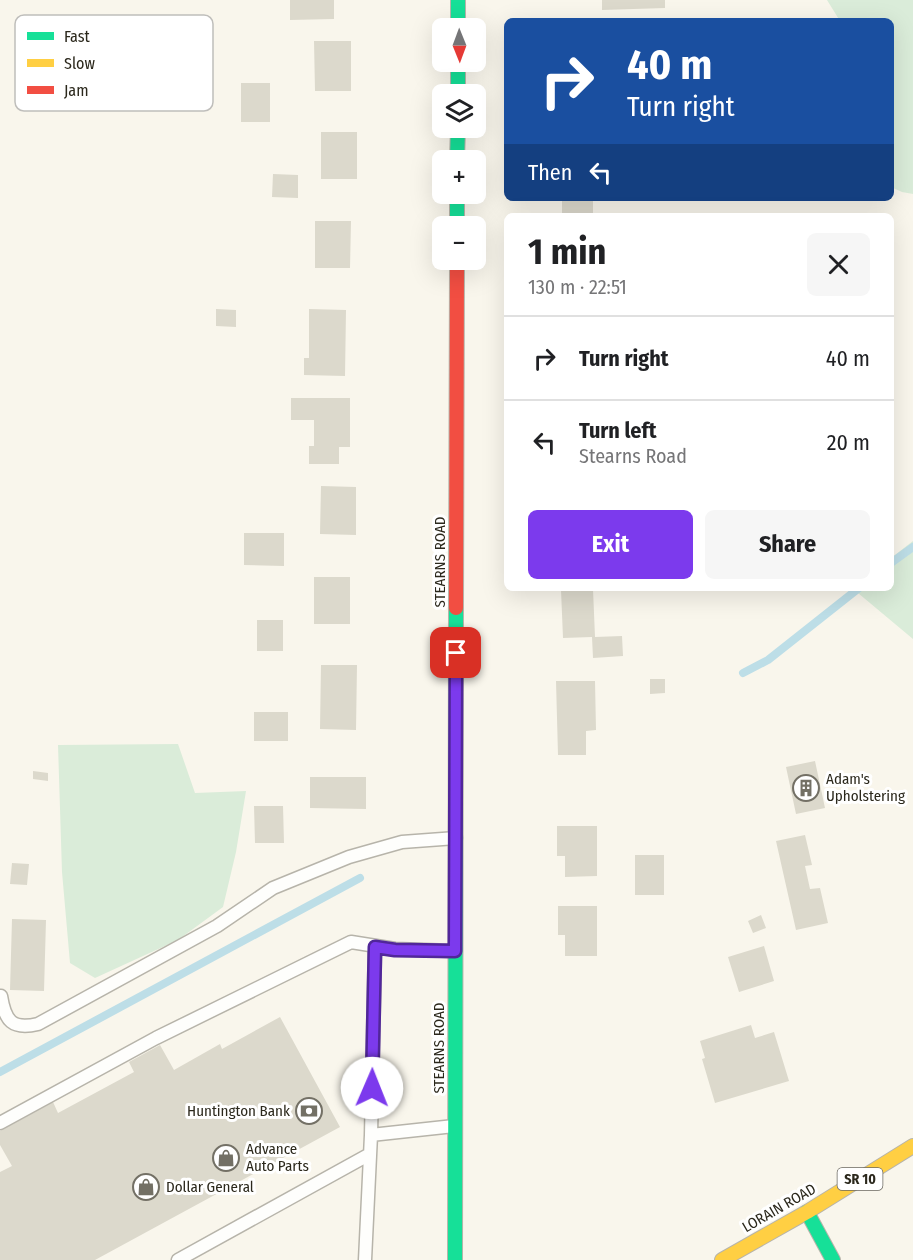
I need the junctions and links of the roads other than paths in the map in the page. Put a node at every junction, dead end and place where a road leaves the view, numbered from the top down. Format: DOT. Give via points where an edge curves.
graph roads {
  1 [pos="458,0"];
  2 [pos="458,18"];
  3 [pos="457,270"];
  4 [pos="456,838"];
  5 [pos="375,947"];
  6 [pos="455,951"];
  7 [pos="1,996"];
  8 [pos="0,1123"];
  9 [pos="455,1126"];
  10 [pos="371,1135"];
  11 [pos="913,1146"];
  12 [pos="370,1154"];
  13 [pos="807,1212"];
  14 [pos="456,1257"];
  15 [pos="178,1260"];
  16 [pos="366,1260"];
  17 [pos="722,1260"];
  18 [pos="832,1260"];
  1 -- 2 [label="main road"];
  3 -- 4 [label="main road, STEARNS ROAD"];
  4 -- 6 [label="main road, STEARNS ROAD"];
  4 -- 7 [label="lane" via="394,844 349,857 273,888 217,926 38,1024 24,1027 11,1023 4,1014"];
  5 -- 6 [label="lane"];
  5 -- 8 [label="lane" via="351,942 156,1038"];
  5 -- 10 [label="lane"];
  6 -- 9 [label="main road, STEARNS ROAD"];
  9 -- 10 [label="lane"];
  9 -- 14 [label="main road, STEARNS ROAD"];
  10 -- 12 [label="lane"];
  11 -- 13 [label="main road, LORAIN ROAD / SR 10"];
  12 -- 15 [label="lane"];
  12 -- 16 [label="lane"];
  13 -- 17 [label="main road, LORAIN ROAD / SR 10"];
  13 -- 18 [label="main road"];
}
